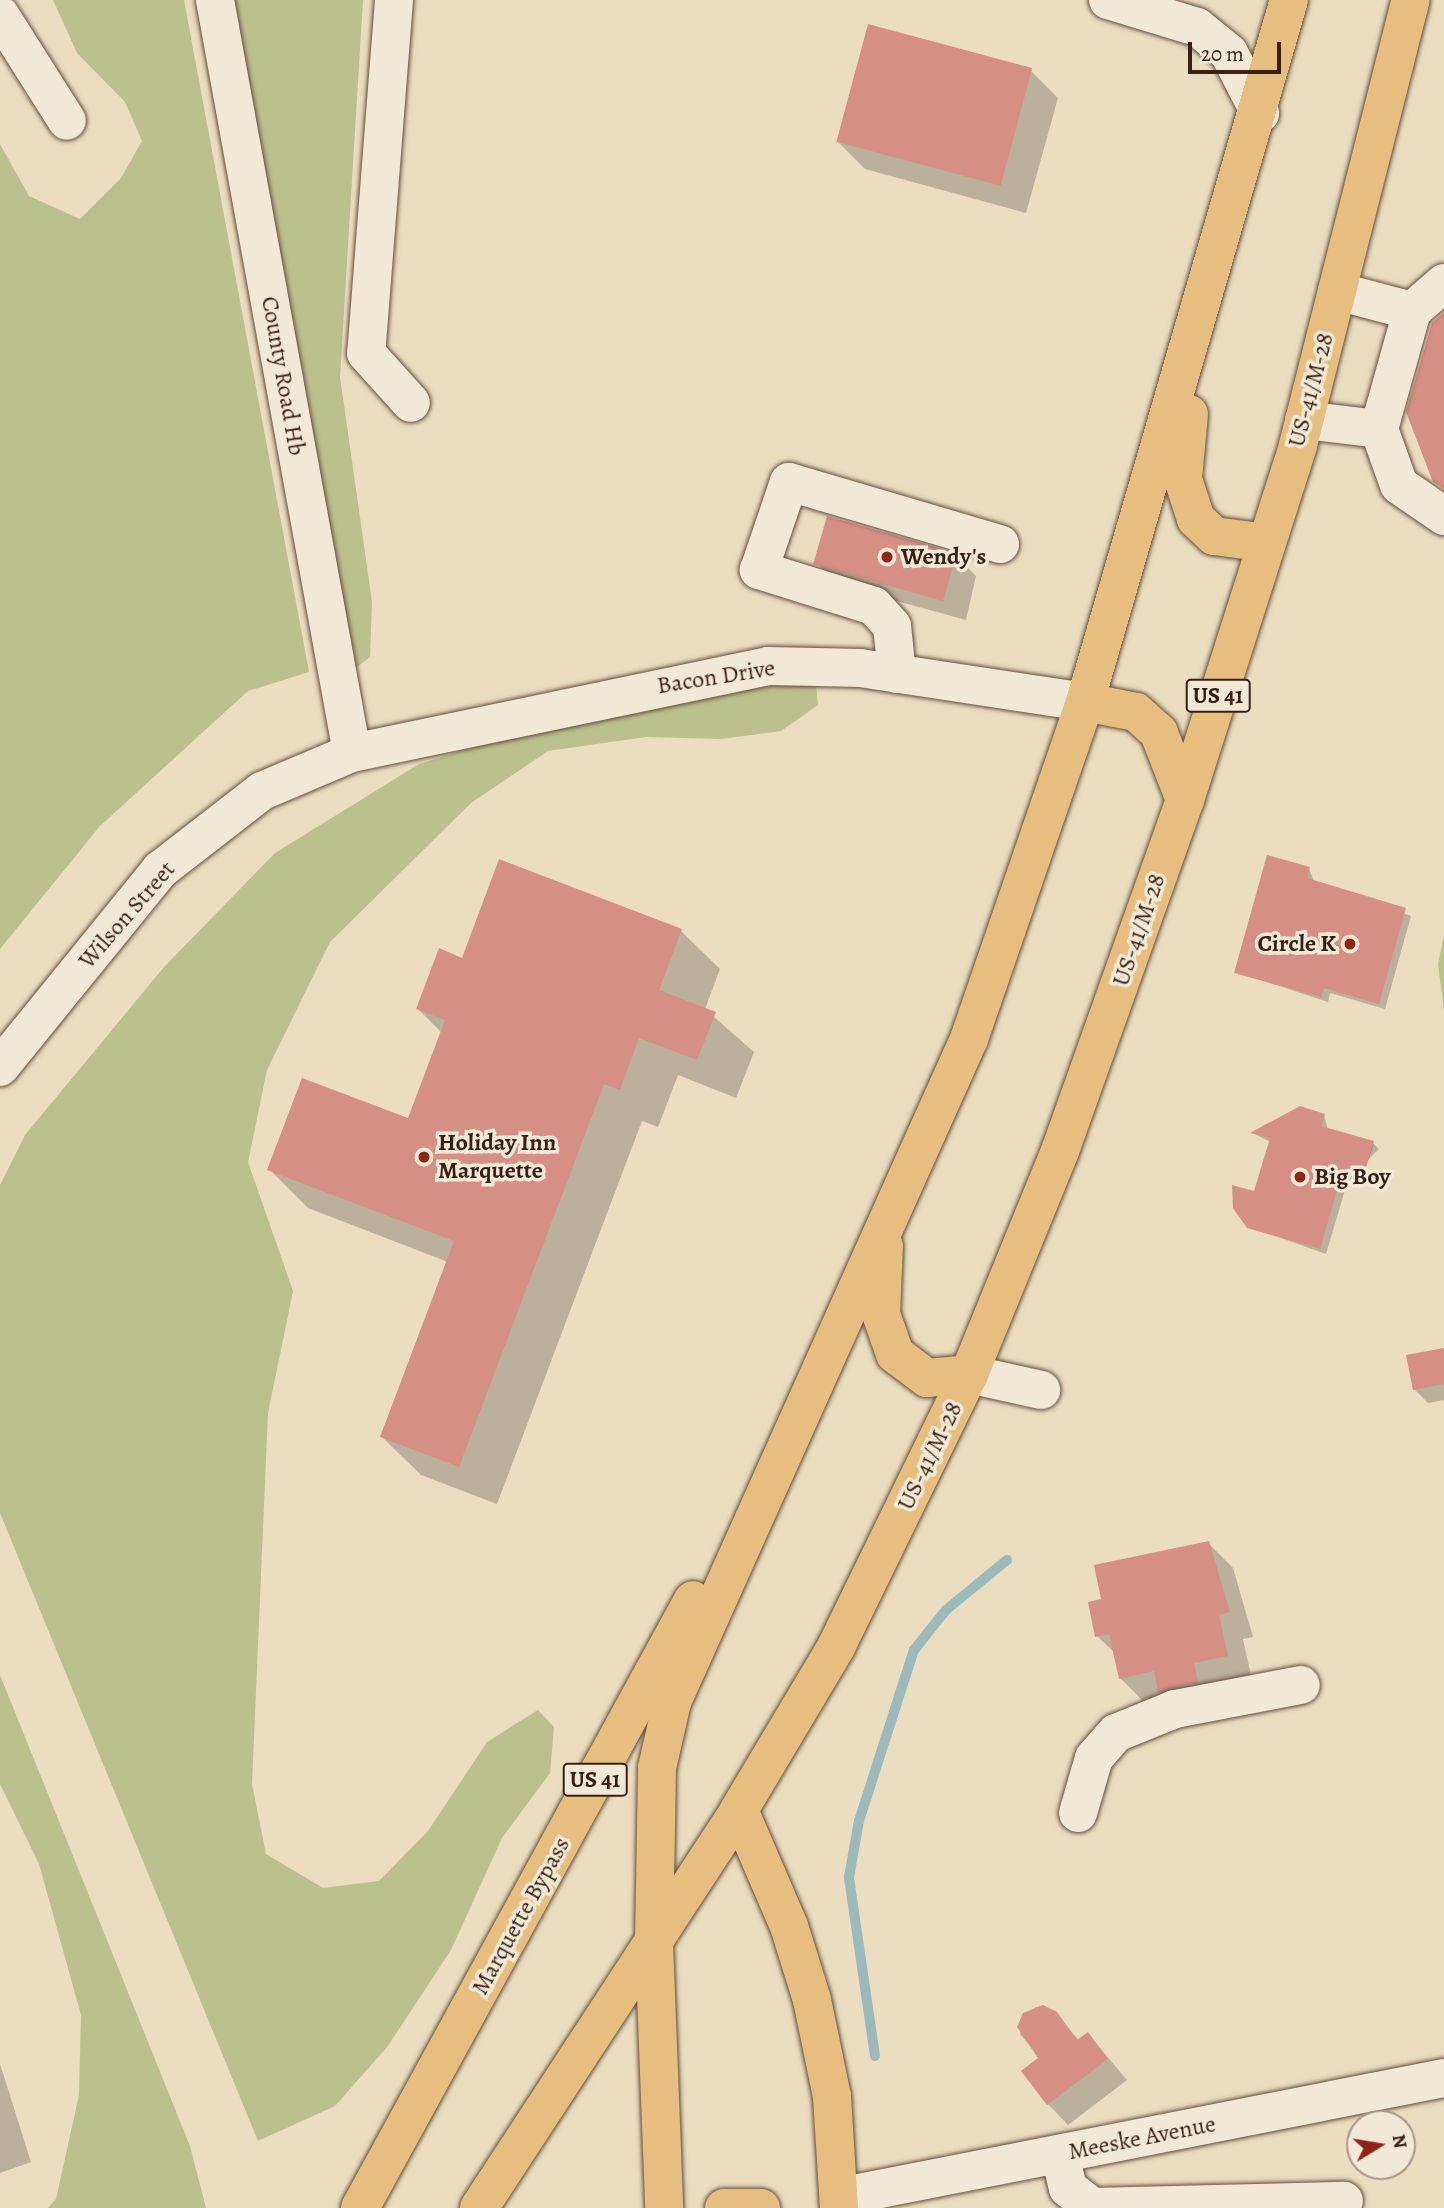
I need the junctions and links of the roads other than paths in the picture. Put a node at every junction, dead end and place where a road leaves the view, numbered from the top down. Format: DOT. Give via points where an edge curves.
graph roads {
  1 [pos="215,0"];
  2 [pos="394,0"];
  3 [pos="1108,0"];
  4 [pos="1289,0"];
  5 [pos="1411,0"];
  6 [pos="0,15"];
  7 [pos="1260,113"];
  8 [pos="67,121"];
  9 [pos="1444,283"];
  10 [pos="1337,291"];
  11 [pos="1412,311"];
  12 [pos="1199,325"];
  13 [pos="411,403"];
  14 [pos="1304,421"];
  15 [pos="1379,429"];
  16 [pos="1444,516"];
  17 [pos="1267,543"];
  18 [pos="1000,544"];
  19 [pos="897,674"];
  20 [pos="1085,702"];
  21 [pos="352,753"];
  22 [pos="1185,800"];
  23 [pos="0,1067"];
  24 [pos="886,1223"];
  25 [pos="821,1365"];
  26 [pos="969,1374"];
  27 [pos="1041,1390"];
  28 [pos="1301,1685"];
  29 [pos="739,1810"];
  30 [pos="1078,1813"];
  31 [pos="654,1942"];
  32 [pos="1444,2078"];
  33 [pos="1060,2154"];
  34 [pos="1344,2201"];
  35 [pos="839,2202"];
  36 [pos="360,2208"];
  37 [pos="479,2208"];
  38 [pos="664,2208"];
  39 [pos="724,2208"];
  40 [pos="761,2208"];
  1 -- 21 [label="street, County Road Hb"];
  2 -- 13 [label="street" via="366,353"];
  3 -- 7 [label="street" via="1197,27 1229,53"];
  4 -- 7 [label="main road, US 41"];
  5 -- 10 [label="main road, US-41/M-28 / US 41"];
  6 -- 8 [label="street"];
  7 -- 12 [label="main road, US 41"];
  9 -- 11 [label="street"];
  10 -- 11 [label="street"];
  10 -- 14 [label="main road, US-41/M-28 / US 41"];
  11 -- 15 [label="street"];
  12 -- 17 [label="main road" via="1185,443 1187,500 1214,536"];
  12 -- 20 [label="main road, US 41"];
  14 -- 15 [label="street"];
  14 -- 17 [label="main road, US-41/M-28 / US 41"];
  15 -- 16 [label="street" via="1399,485"];
  17 -- 22 [label="main road, US-41/M-28 / US 41"];
  18 -- 19 [label="street" via="789,482 758,570 874,606 892,626"];
  19 -- 20 [label="street, Bacon Drive"];
  19 -- 21 [label="street, Bacon Drive" via="768,666"];
  20 -- 22 [label="main road" via="1136,712 1158,733"];
  20 -- 24 [label="main road, US 41" via="969,1040"];
  21 -- 23 [label="street, Wilson Street" via="262,792 160,870"];
  22 -- 26 [label="main road, US-41/M-28 / US 41" via="1060,1151"];
  24 -- 25 [label="main road, US 41"];
  24 -- 26 [label="main road" via="881,1314 895,1354 927,1378"];
  25 -- 31 [label="main road" via="672,1702 657,1768"];
  25 -- 36 [label="main road, Marquette Bypass / US 41"];
  26 -- 27 [label="street"];
  26 -- 29 [label="main road, US-41/M-28 / US 41" via="836,1647"];
  28 -- 30 [label="street" via="1175,1709 1116,1733 1094,1758"];
  29 -- 31 [label="main road, US 41"];
  29 -- 35 [label="main road" via="789,1926 813,2000 832,2096"];
  31 -- 37 [label="main road, US 41"];
  31 -- 38 [label="main road"];
  32 -- 33 [label="street, Meeske Avenue"];
  33 -- 34 [label="street" via="1068,2188 1092,2207"];
  33 -- 35 [label="street, Meeske Avenue"];
  39 -- 40 [label="main road"];
}
